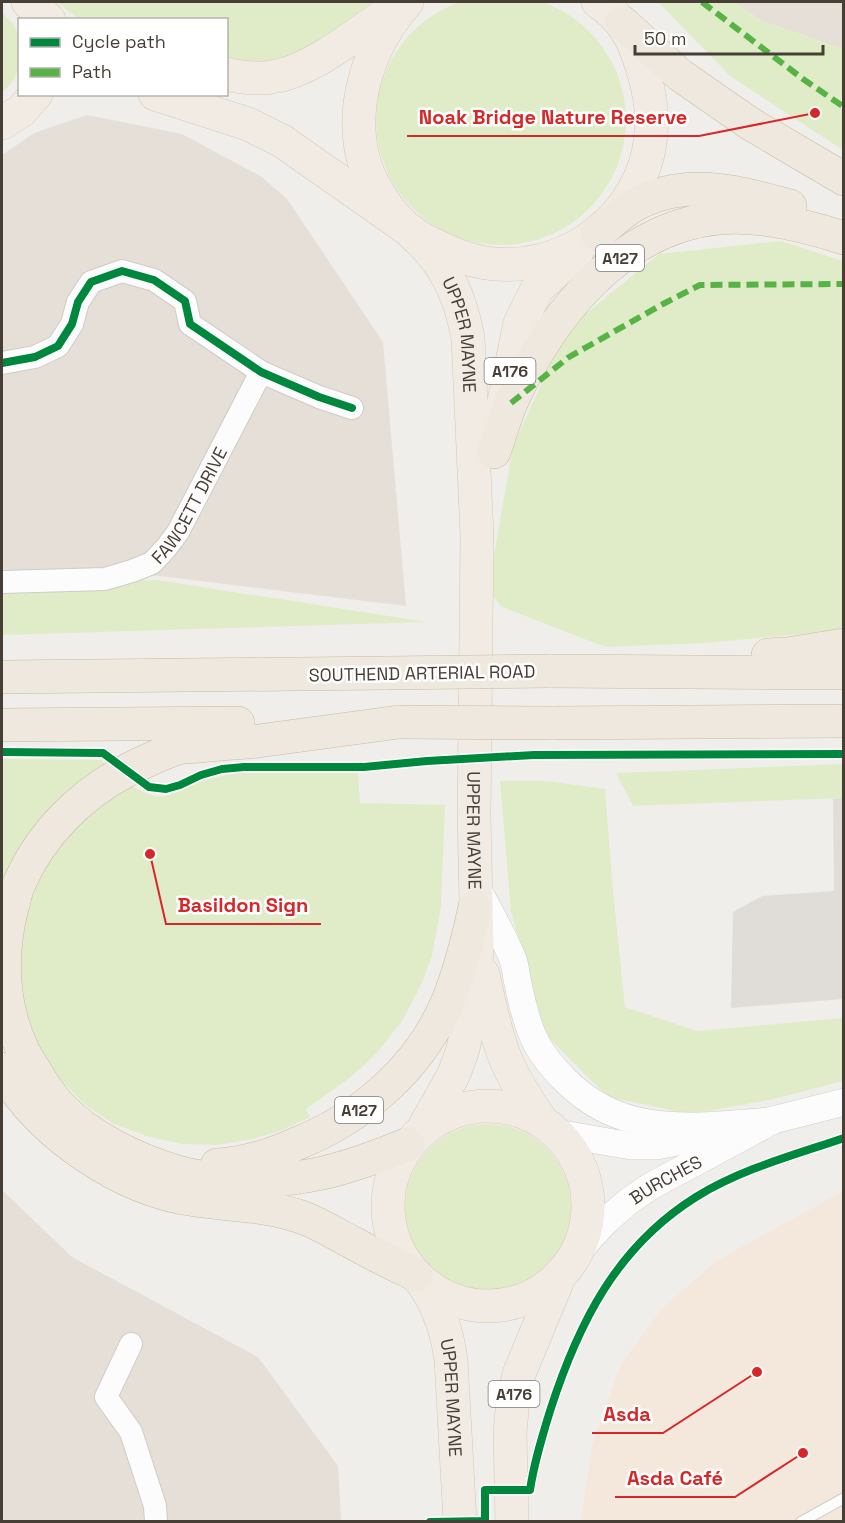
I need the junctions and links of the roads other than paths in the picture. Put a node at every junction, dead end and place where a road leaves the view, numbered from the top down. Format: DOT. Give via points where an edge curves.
graph roads {
  1 [pos="28,2"];
  2 [pos="405,2"];
  3 [pos="611,8"];
  4 [pos="39,18"];
  5 [pos="47,18"];
  6 [pos="228,74"];
  7 [pos="34,96"];
  8 [pos="161,96"];
  9 [pos="2,123"];
  10 [pos="843,179"];
  11 [pos="843,222"];
  12 [pos="403,225"];
  13 [pos="597,234"];
  14 [pos="843,238"];
  15 [pos="2,363"];
  16 [pos="261,372"];
  17 [pos="352,408"];
  18 [pos="494,452"];
  19 [pos="477,536"];
  20 [pos="2,582"];
  21 [pos="843,645"];
  22 [pos="557,671"];
  23 [pos="843,673"];
  24 [pos="2,677"];
  25 [pos="843,721"];
  26 [pos="399,722"];
  27 [pos="2,725"];
  28 [pos="475,895"];
  29 [pos="477,946"];
  30 [pos="2,1069"];
  31 [pos="843,1102"];
  32 [pos="772,1121"];
  33 [pos="549,1127"];
  34 [pos="416,1137"];
  35 [pos="132,1155"];
  36 [pos="567,1267"];
  37 [pos="418,1277"];
  38 [pos="131,1344"];
  39 [pos="843,1498"];
  40 [pos="156,1521"];
  41 [pos="460,1521"];
  42 [pos="512,1521"];
  43 [pos="801,1521"];
  1 -- 4 [label="main road"];
  1 -- 5 [label="main road"];
  2 -- 6 [label="main road" via="290,73 262,78"];
  2 -- 12 [label="main road" via="376,47 359,114 366,169"];
  3 -- 10 [label="highway" via="680,75 749,123"];
  3 -- 13 [label="main road" via="636,46 649,89 651,128 645,164 630,198"];
  7 -- 9 [label="main road" via="21,111"];
  8 -- 12 [label="main road, A176" via="248,124 282,141"];
  11 -- 13 [label="highway, A127" via="744,193 703,188 654,196 633,206"];
  12 -- 13 [label="main road" via="443,249 487,263 551,258"];
  12 -- 19 [label="main road, UPPER MAYNE / A176" via="444,270 463,314 468,338"];
  13 -- 18 [label="main road, UPPER MAYNE / A176" via="537,289 520,323"];
  14 -- 18 [label="highway, A127" via="781,222 719,218 672,229 645,242 604,271 569,306 521,382"];
  15 -- 16 [label="street" via="35,357 58,345 91,282 122,271 154,280 185,301 190,324"];
  16 -- 17 [label="street"];
  16 -- 20 [label="street, FAWCETT DRIVE" via="178,532 152,563 105,579"];
  18 -- 19 [label="main road, UPPER MAYNE / A176"];
  19 -- 28 [label="main road, UPPER MAYNE / A176"];
  21 -- 22 [label="highway" via="787,654"];
  22 -- 23 [label="highway, SOUTHEND ARTERIAL ROAD"];
  22 -- 24 [label="highway, SOUTHEND ARTERIAL ROAD, bridge"];
  25 -- 26 [label="highway, A127, bridge"];
  26 -- 27 [label="highway, A127"];
  26 -- 35 [label="highway, A127" via="180,748 93,790 46,838 18,885 10,916 4,972 8,1006 22,1048 59,1105 83,1127"];
  28 -- 29 [label="main road, UPPER MAYNE / A176"];
  28 -- 32 [label="street" via="513,959 525,1017 534,1038 550,1065 572,1088 595,1104 642,1123 668,1126"];
  28 -- 35 [label="highway, A127" via="467,945 436,1026 404,1070 358,1112 311,1138 256,1159 225,1165 189,1166"];
  29 -- 33 [label="main road, UPPER MAYNE / A176" via="504,1055 520,1088"];
  29 -- 34 [label="main road, UPPER MAYNE / A176" via="475,990 463,1049 454,1074"];
  30 -- 37 [label="highway" via="28,1107 81,1154 111,1171 165,1194 300,1216"];
  31 -- 32 [label="street, BURCHES"];
  32 -- 33 [label="street, BURCHES" via="656,1146 631,1146"];
  32 -- 36 [label="street, BURCHES" via="629,1201 589,1239"];
  33 -- 34 [label="main road" via="518,1110 493,1105 468,1107 444,1115"];
  33 -- 36 [label="main road" via="570,1147 580,1164 589,1201 584,1237"];
  34 -- 35 [label="highway, A127" via="371,1160 292,1179 211,1178 178,1172"];
  34 -- 37 [label="main road" via="400,1158 390,1181 387,1208 392,1234 403,1259"];
  36 -- 37 [label="main road" via="544,1289 520,1301 491,1306 462,1303 437,1292"];
  36 -- 42 [label="main road, A176" via="519,1374 513,1399"];
  37 -- 41 [label="main road, UPPER MAYNE" via="442,1320 452,1360"];
  38 -- 40 [label="street" via="106,1397 131,1432 155,1506"];
  39 -- 43 [label="lane"];
}
